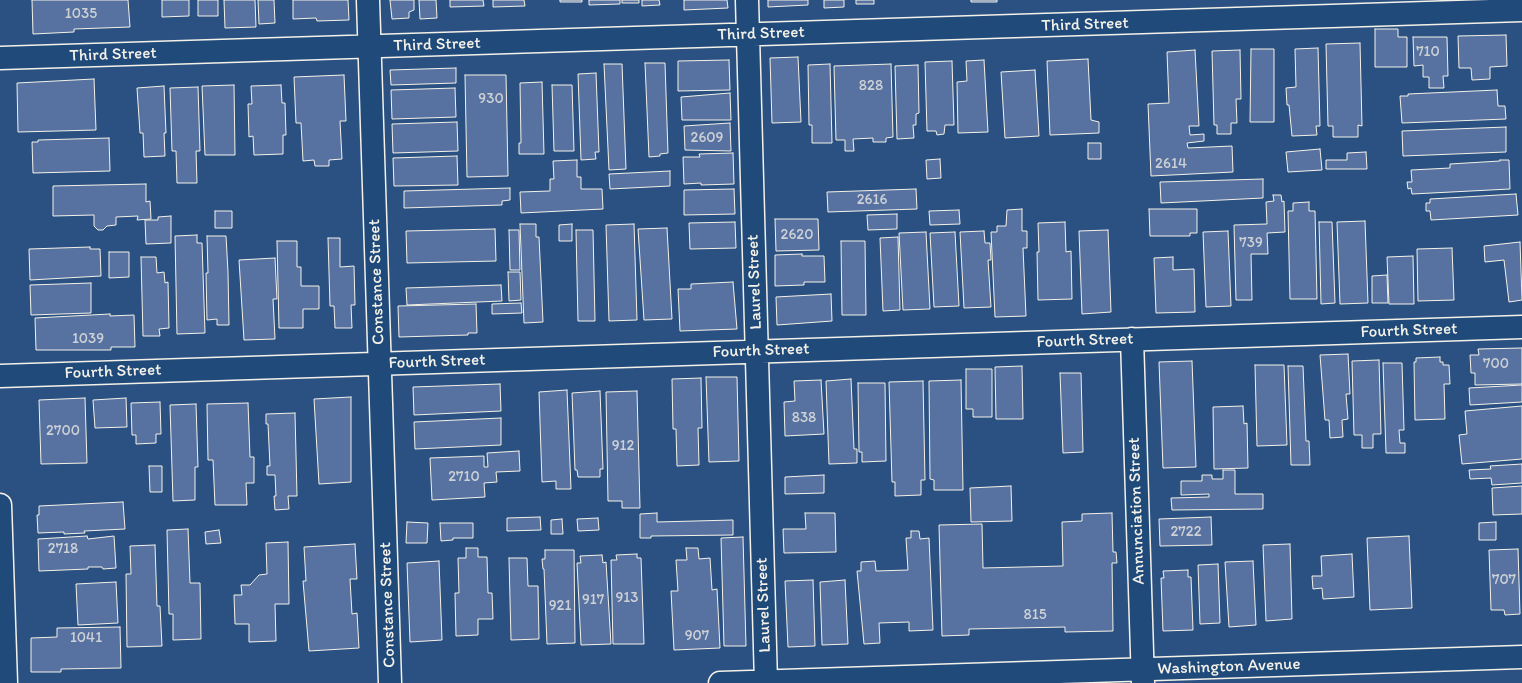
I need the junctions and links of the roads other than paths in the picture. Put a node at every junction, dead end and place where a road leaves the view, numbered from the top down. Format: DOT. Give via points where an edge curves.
graph roads {
  1 [pos="368,0"];
  2 [pos="747,0"];
  3 [pos="1522,10"];
  4 [pos="748,35"];
  5 [pos="370,47"];
  6 [pos="0,58"];
  7 [pos="1522,327"];
  8 [pos="1132,339"];
  9 [pos="757,352"];
  10 [pos="380,364"];
  11 [pos="0,376"];
  12 [pos="0,505"];
  13 [pos="1,580"];
  14 [pos="2,645"];
  15 [pos="1522,658"];
  16 [pos="1143,676"];
  17 [pos="766,682"];
  18 [pos="6,683"];
  19 [pos="390,683"];
  20 [pos="720,683"];
  1 -- 5 [label="street, Constance Street"];
  2 -- 4 [label="street, Laurel Street"];
  3 -- 4 [label="street, Third Street"];
  4 -- 5 [label="street, Third Street"];
  4 -- 9 [label="street, Laurel Street"];
  5 -- 6 [label="street, Third Street"];
  5 -- 10 [label="street, Constance Street"];
  7 -- 8 [label="street, Fourth Street"];
  8 -- 9 [label="street, Fourth Street"];
  8 -- 16 [label="street, Annunciation Street"];
  9 -- 10 [label="street, Fourth Street"];
  9 -- 17 [label="street, Laurel Street"];
  10 -- 11 [label="street, Fourth Street"];
  10 -- 19 [label="street, Constance Street"];
  12 -- 13 [label="street"];
  13 -- 14 [label="street"];
  14 -- 18 [label="street"];
  15 -- 16 [label="street, Washington Avenue"];
  16 -- 17 [label="street, Washington Avenue"];
  17 -- 20 [label="street, Washington Avenue"];
}
